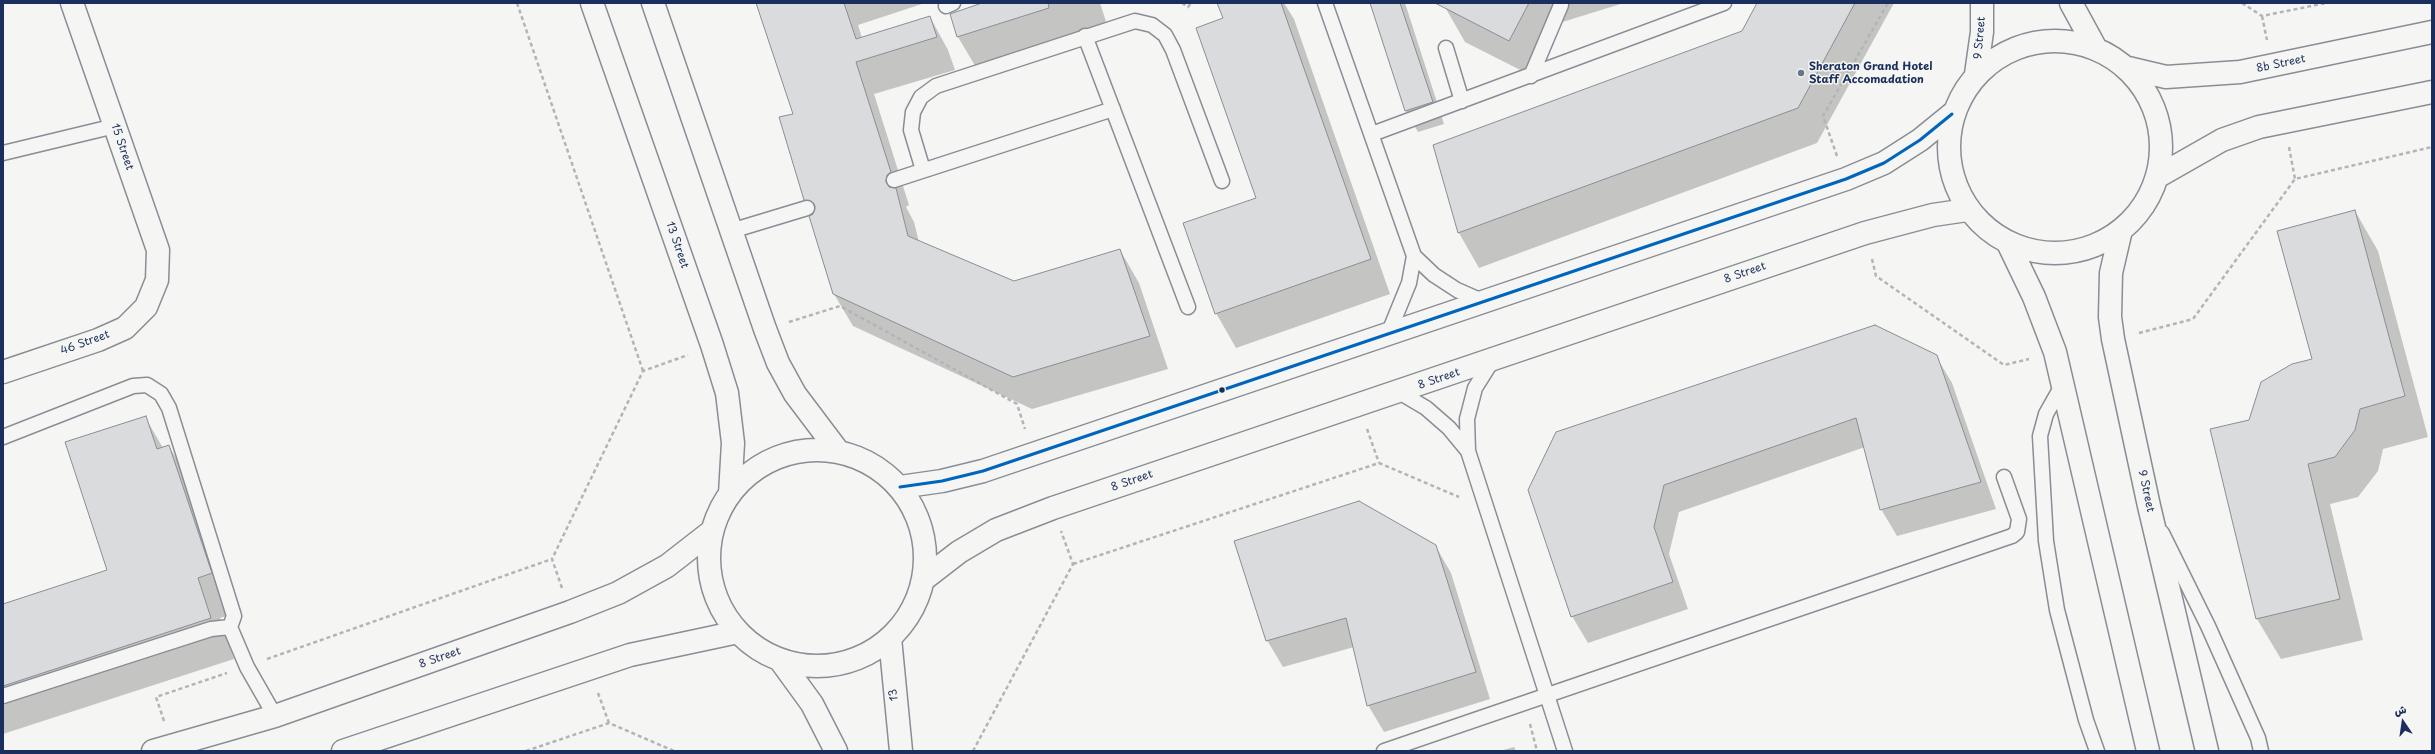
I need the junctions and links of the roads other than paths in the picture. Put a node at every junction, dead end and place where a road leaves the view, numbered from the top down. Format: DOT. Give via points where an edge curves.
graph roads {
  1 [pos="72,3"];
  2 [pos="592,3"];
  3 [pos="653,3"];
  4 [pos="1325,3"];
  5 [pos="1724,3"];
  6 [pos="1982,3"];
  7 [pos="2071,3"];
  8 [pos="1561,5"];
  9 [pos="2432,32"];
  10 [pos="1085,36"];
  11 [pos="2094,47"];
  12 [pos="1446,48"];
  13 [pos="2128,68"];
  14 [pos="1976,74"];
  15 [pos="1531,76"];
  16 [pos="2432,92"];
  17 [pos="1462,101"];
  18 [pos="1113,110"];
  19 [pos="1952,114"];
  20 [pos="115,126"];
  21 [pos="1372,134"];
  22 [pos="3,153"];
  23 [pos="923,170"];
  24 [pos="2157,177"];
  25 [pos="894,180"];
  26 [pos="1222,181"];
  27 [pos="807,208"];
  28 [pos="1967,210"];
  29 [pos="2121,230"];
  30 [pos="731,231"];
  31 [pos="2008,243"];
  32 [pos="1414,256"];
  33 [pos="153,293"];
  34 [pos="1482,301"];
  35 [pos="1188,307"];
  36 [pos="1389,332"];
  37 [pos="1492,361"];
  38 [pos="3,372"];
  39 [pos="2064,383"];
  40 [pos="1399,392"];
  41 [pos="3,436"];
  42 [pos="838,451"];
  43 [pos="1468,451"];
  44 [pos="2004,477"];
  45 [pos="900,487"];
  46 [pos="730,494"];
  47 [pos="2149,506"];
  48 [pos="712,531"];
  49 [pos="924,579"];
  50 [pos="230,627"];
  51 [pos="738,632"];
  52 [pos="890,638"];
  53 [pos="780,660"];
  54 [pos="3,696"];
  55 [pos="1546,696"];
  56 [pos="275,716"];
  57 [pos="162,748"];
  58 [pos="343,751"];
  59 [pos="836,751"];
  60 [pos="901,751"];
  61 [pos="1384,751"];
  62 [pos="1565,751"];
  63 [pos="2097,751"];
  64 [pos="2148,751"];
  65 [pos="2207,751"];
  66 [pos="2261,751"];
  1 -- 20 [label="street, 15 Street"];
  2 -- 46 [label="street, 13 Street" via="727,393 733,443"];
  3 -- 30 [label="street"];
  4 -- 21 [label="lane"];
  5 -- 15 [label="lane"];
  6 -- 14 [label="street, 9 Street" via="1982,32"];
  7 -- 11 [label="street"];
  8 -- 15 [label="lane"];
  9 -- 13 [label="street, 8b Street" via="2240,72 2166,77"];
  10 -- 18 [label="lane"];
  10 -- 23 [label="lane" via="936,86 921,97 913,112 912,130"];
  10 -- 26 [label="lane" via="1135,21 1152,25 1165,35"];
  11 -- 13 [label="street"];
  11 -- 14 [label="street" via="2052,39 2011,49"];
  12 -- 17 [label="lane"];
  13 -- 24 [label="street" via="2152,100 2156,115 2162,138"];
  14 -- 19 [label="street"];
  15 -- 17 [label="lane"];
  16 -- 24 [label="street" via="2259,127 2222,140"];
  17 -- 21 [label="lane"];
  18 -- 23 [label="lane"];
  18 -- 35 [label="lane"];
  19 -- 28 [label="street" via="1947,147 1952,179"];
  19 -- 34 [label="street" via="1920,140 1884,162 1846,179"];
  20 -- 22 [label="lane"];
  20 -- 33 [label="street, 15 Street" via="158,250 157,280"];
  21 -- 32 [label="lane"];
  23 -- 25 [label="lane"];
  24 -- 29 [label="street" via="2143,206"];
  27 -- 30 [label="lane"];
  28 -- 31 [label="street" via="1986,228"];
  28 -- 37 [label="street, 8 Street" via="1933,215 1865,233 1544,341"];
  29 -- 31 [label="street" via="2094,246 2064,253 2033,251"];
  29 -- 47 [label="street, 9 Street" via="2111,273 2110,317"];
  30 -- 42 [label="street" via="778,363 795,394"];
  31 -- 39 [label="street" via="2034,297"];
  32 -- 34 [label="lane" via="1446,282"];
  32 -- 36 [label="lane" via="1401,308"];
  33 -- 38 [label="street, 46 Street" via="146,307 125,328 98,340"];
  34 -- 36 [label="street"];
  36 -- 45 [label="street" via="976,472"];
  37 -- 40 [label="street, 8 Street"];
  37 -- 43 [label="lane" via="1475,388 1467,419"];
  39 -- 63 [label="lane" via="2046,414 2040,436 2046,541 2057,610 2086,720"];
  39 -- 64 [label="street"];
  40 -- 43 [label="lane" via="1426,408 1449,428"];
  40 -- 49 [label="street, 8 Street" via="1053,508 996,530 959,552"];
  41 -- 50 [label="lane" via="133,386 148,385 161,394 170,408 234,616"];
  42 -- 45 [label="street" via="872,464"];
  42 -- 46 [label="street" via="808,450 778,457 751,471"];
  43 -- 55 [label="lane"];
  44 -- 55 [label="lane" via="2020,519 2017,532 2012,536"];
  45 -- 49 [label="street" via="917,515 926,546"];
  46 -- 48 [label="street"];
  47 -- 65 [label="street, 9 Street"];
  47 -- 66 [label="lane" via="2208,626 2258,738"];
  48 -- 51 [label="street" via="709,568 718,602"];
  48 -- 56 [label="street, 8 Street" via="667,566 618,593"];
  49 -- 52 [label="street" via="912,611"];
  50 -- 54 [label="lane" via="211,629"];
  50 -- 56 [label="lane" via="247,667"];
  51 -- 53 [label="street" via="757,648"];
  51 -- 58 [label="street" via="630,655"];
  52 -- 53 [label="street" via="866,655 838,664 808,666"];
  52 -- 60 [label="street, 13"];
  53 -- 59 [label="street" via="812,704"];
  55 -- 61 [label="lane"];
  55 -- 62 [label="lane"];
  56 -- 57 [label="street, 8 Street"];
}
